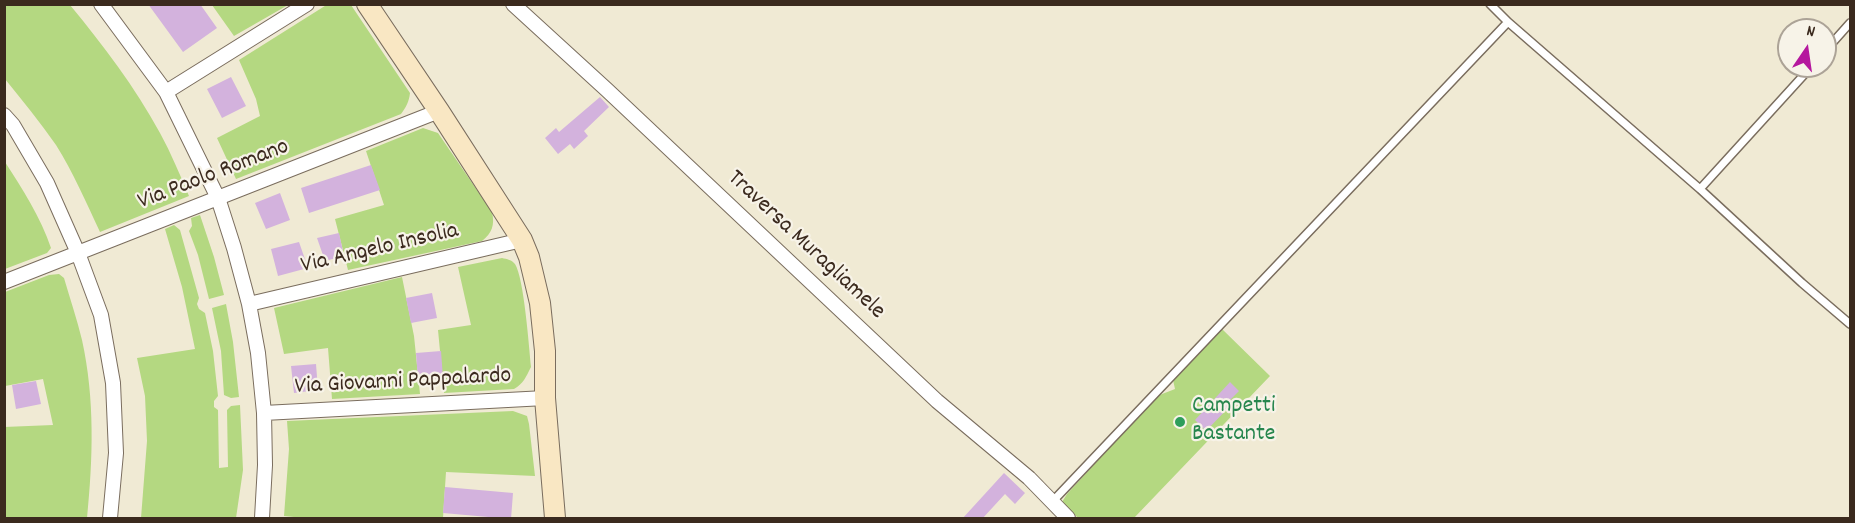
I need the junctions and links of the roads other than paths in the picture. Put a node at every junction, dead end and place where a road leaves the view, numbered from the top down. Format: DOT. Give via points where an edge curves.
graph roads {
  1 [pos="101,4"];
  2 [pos="307,4"];
  3 [pos="367,4"];
  4 [pos="513,4"];
  5 [pos="1490,4"];
  6 [pos="1508,22"];
  7 [pos="1851,23"];
  8 [pos="1837,38"];
  9 [pos="1801,78"];
  10 [pos="166,92"];
  11 [pos="439,111"];
  12 [pos="4,115"];
  13 [pos="1700,189"];
  14 [pos="218,198"];
  15 [pos="522,240"];
  16 [pos="78,253"];
  17 [pos="4,282"];
  18 [pos="249,304"];
  19 [pos="1851,324"];
  20 [pos="545,398"];
  21 [pos="264,413"];
  22 [pos="1052,502"];
  23 [pos="110,519"];
  24 [pos="262,519"];
  25 [pos="555,519"];
  26 [pos="1068,519"];
  1 -- 10 [label="street"];
  2 -- 10 [label="street"];
  3 -- 11 [label="main road"];
  4 -- 22 [label="street, Traversa Muragliamele" via="937,401"];
  5 -- 6 [label="lane"];
  6 -- 13 [label="lane"];
  6 -- 22 [label="lane"];
  7 -- 8 [label="lane"];
  9 -- 13 [label="lane"];
  10 -- 14 [label="street"];
  11 -- 14 [label="street, Via Paolo Romano"];
  11 -- 15 [label="main road"];
  12 -- 16 [label="street" via="47,183"];
  13 -- 19 [label="lane"];
  14 -- 16 [label="street, Via Paolo Romano"];
  14 -- 18 [label="street"];
  15 -- 18 [label="street, Via Angelo Insolia"];
  15 -- 20 [label="main road" via="540,303"];
  16 -- 17 [label="street, Via Paolo Romano"];
  16 -- 23 [label="street" via="101,315 113,383 116,453"];
  18 -- 21 [label="street"];
  20 -- 21 [label="street, Via Giovanni Pappalardo"];
  20 -- 25 [label="main road"];
  21 -- 24 [label="street"];
  22 -- 26 [label="street, Traversa Muragliamele"];
}
